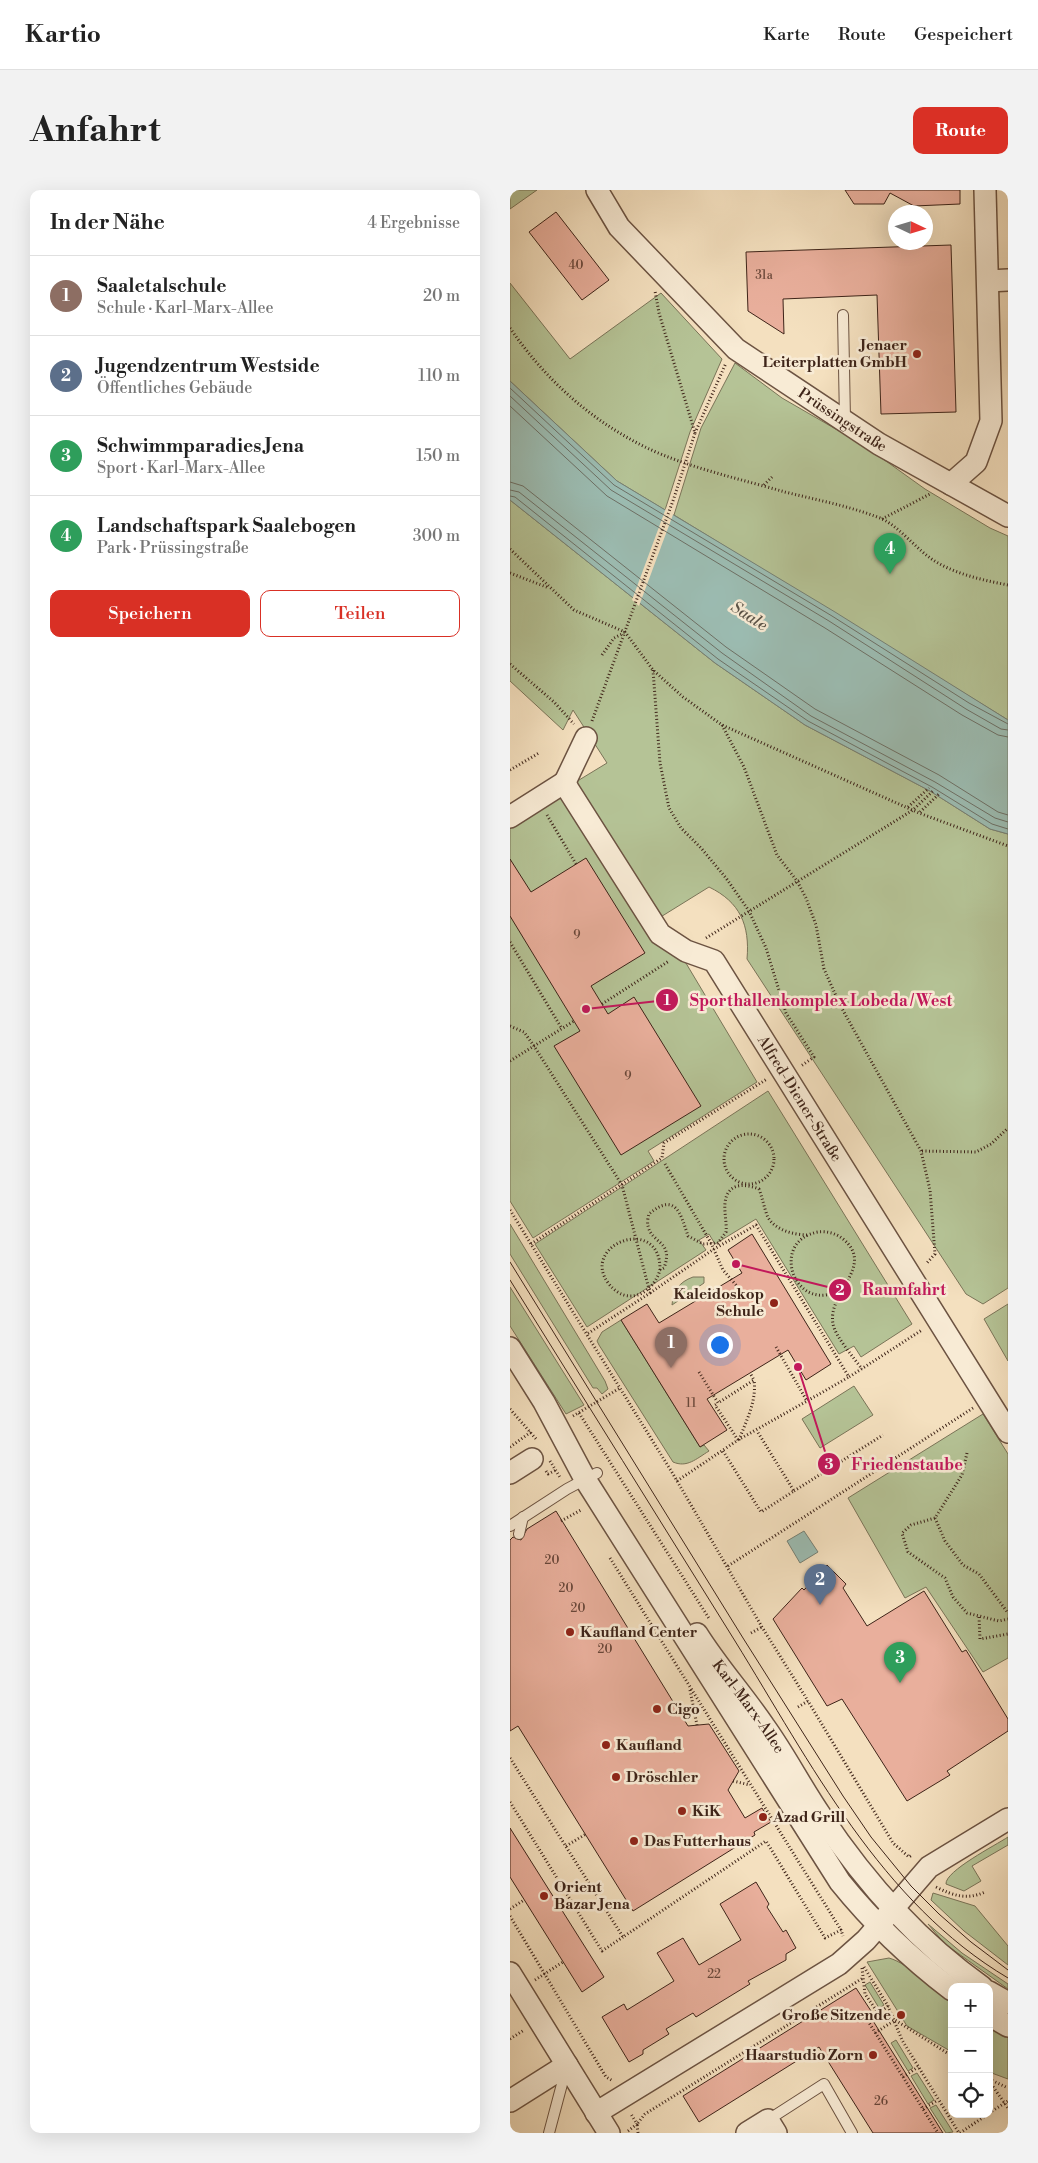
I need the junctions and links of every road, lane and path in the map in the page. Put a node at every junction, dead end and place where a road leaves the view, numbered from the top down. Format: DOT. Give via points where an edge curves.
graph roads {
  1 [pos="597,190"];
  2 [pos="985,190"];
  3 [pos="664,273"];
  4 [pos="998,281"];
  5 [pos="843,315"];
  6 [pos="510,328"];
  7 [pos="729,358"];
  8 [pos="845,422"];
  9 [pos="696,433"];
  10 [pos="686,462"];
  11 [pos="772,477"];
  12 [pos="951,484"];
  13 [pos="764,485"];
  14 [pos="1008,516"];
  15 [pos="882,519"];
  16 [pos="510,549"];
  17 [pos="510,573"];
  18 [pos="1008,585"];
  19 [pos="552,589"];
  20 [pos="625,632"];
  21 [pos="602,655"];
  22 [pos="510,664"];
  23 [pos="653,670"];
  24 [pos="722,725"];
  25 [pos="586,738"];
  26 [pos="539,753"];
  27 [pos="510,770"];
  28 [pos="566,786"];
  29 [pos="929,788"];
  30 [pos="934,790"];
  31 [pos="939,794"];
  32 [pos="537,800"];
  33 [pos="908,807"];
  34 [pos="913,810"];
  35 [pos="919,813"];
  36 [pos="510,817"];
  37 [pos="1008,846"];
  38 [pos="576,864"];
  39 [pos="797,881"];
  40 [pos="749,911"];
  41 [pos="720,930"];
  42 [pos="510,942"];
  43 [pos="510,953"];
  44 [pos="518,954"];
  45 [pos="666,963"];
  46 [pos="602,1004"];
  47 [pos="574,1021"];
  48 [pos="510,1026"];
  49 [pos="562,1028"];
  50 [pos="534,1046"];
  51 [pos="510,1061"];
  52 [pos="786,1076"];
  53 [pos="1008,1128"];
  54 [pos="921,1152"];
  55 [pos="665,1164"];
  56 [pos="747,1184"];
  57 [pos="622,1185"];
  58 [pos="510,1210"];
  59 [pos="808,1235"];
  60 [pos="636,1238"];
  61 [pos="712,1243"];
  62 [pos="531,1244"];
  63 [pos="714,1249"];
  64 [pos="935,1254"];
  65 [pos="660,1270"];
  66 [pos="843,1288"];
  67 [pos="649,1292"];
  68 [pos="742,1293"];
  69 [pos="918,1332"];
  70 [pos="587,1334"];
  71 [pos="510,1348"];
  72 [pos="776,1348"];
  73 [pos="862,1369"];
  74 [pos="699,1372"];
  75 [pos="750,1373"];
  76 [pos="849,1377"];
  77 [pos="754,1380"];
  78 [pos="620,1388"];
  79 [pos="544,1402"];
  80 [pos="807,1402"];
  81 [pos="718,1403"];
  82 [pos="510,1409"];
  83 [pos="962,1414"];
  84 [pos="571,1418"];
  85 [pos="757,1431"];
  86 [pos="531,1432"];
  87 [pos="1008,1432"];
  88 [pos="882,1435"];
  89 [pos="738,1440"];
  90 [pos="510,1447"];
  91 [pos="723,1451"];
  92 [pos="540,1453"];
  93 [pos="967,1453"];
  94 [pos="510,1473"];
  95 [pos="583,1480"];
  96 [pos="676,1481"];
  97 [pos="794,1491"];
  98 [pos="581,1510"];
  99 [pos="523,1517"];
  100 [pos="585,1517"];
  101 [pos="935,1518"];
  102 [pos="561,1521"];
  103 [pos="510,1526"];
  104 [pos="518,1534"];
  105 [pos="609,1556"];
  106 [pos="728,1566"];
  107 [pos="1008,1613"];
  108 [pos="979,1617"];
  109 [pos="1008,1619"];
  110 [pos="712,1623"];
  111 [pos="762,1627"];
  112 [pos="751,1633"];
  113 [pos="1008,1634"];
  114 [pos="690,1686"];
  115 [pos="808,1701"];
  116 [pos="798,1707"];
  117 [pos="697,1725"];
  118 [pos="510,1758"];
  119 [pos="733,1781"];
  120 [pos="751,1785"];
  121 [pos="510,1802"];
  122 [pos="1008,1819"];
  123 [pos="586,1834"];
  124 [pos="566,1846"];
  125 [pos="909,1857"];
  126 [pos="934,1887"];
  127 [pos="985,1892"];
  128 [pos="524,1900"];
  129 [pos="510,1908"];
  130 [pos="892,1909"];
  131 [pos="510,1916"];
  132 [pos="878,1926"];
  133 [pos="841,1930"];
  134 [pos="843,1934"];
  135 [pos="623,1937"];
  136 [pos="563,1962"];
  137 [pos="545,1974"];
  138 [pos="863,1978"];
  139 [pos="515,1982"];
  140 [pos="976,1983"];
  141 [pos="948,1987"];
  142 [pos="993,1994"];
  143 [pos="1008,2003"];
  144 [pos="888,2006"];
  145 [pos="878,2013"];
  146 [pos="993,2017"];
  147 [pos="895,2020"];
  148 [pos="520,2022"];
  149 [pos="1008,2026"];
  150 [pos="524,2030"];
  151 [pos="875,2033"];
  152 [pos="529,2037"];
  153 [pos="510,2039"];
  154 [pos="948,2053"];
  155 [pos="567,2066"];
  156 [pos="918,2067"];
  157 [pos="903,2077"];
  158 [pos="614,2081"];
  159 [pos="993,2082"];
  160 [pos="993,2085"];
  161 [pos="1008,2088"];
  162 [pos="938,2100"];
  163 [pos="510,2101"];
  164 [pos="1007,2102"];
  165 [pos="1008,2108"];
  166 [pos="923,2110"];
  167 [pos="993,2111"];
  168 [pos="596,2113"];
  169 [pos="982,2118"];
  170 [pos="637,2124"];
  171 [pos="772,2126"];
  172 [pos="549,2133"];
  173 [pos="617,2133"];
  174 [pos="638,2133"];
  175 [pos="747,2133"];
  176 [pos="852,2133"];
  177 [pos="938,2133"];
  178 [pos="959,2133"];
  1 -- 3 [label="street, Prüssingstraße" via="619,227"];
  2 -- 4 [label="street"];
  3 -- 8 [label="street, Prüssingstraße" via="736,350"];
  3 -- 9 [label="path" via="655,292"];
  4 -- 12 [label="street" via="992,421 976,462"];
  5 -- 8 [label="lane"];
  6 -- 10 [label="path" via="530,357 562,391 612,429 646,448"];
  7 -- 9 [label="path"];
  8 -- 12 [label="street, Prüssingstraße"];
  9 -- 10 [label="path"];
  10 -- 13 [label="path"];
  10 -- 20 [label="path"];
  11 -- 13 [label="path"];
  12 -- 14 [label="street, Prüssingstraße"];
  12 -- 15 [label="path"];
  13 -- 15 [label="path"];
  15 -- 18 [label="path" via="933,560 958,573"];
  16 -- 19 [label="path"];
  17 -- 19 [label="path"];
  19 -- 20 [label="path" via="574,610"];
  20 -- 21 [label="path" via="614,638"];
  20 -- 23 [label="path"];
  20 -- 25 [label="path"];
  22 -- 25 [label="path" via="554,702"];
  23 -- 24 [label="path"];
  23 -- 40 [label="path" via="660,763 669,808 681,828 726,878"];
  24 -- 33 [label="path"];
  24 -- 39 [label="path" via="744,767 777,855"];
  25 -- 28 [label="street"];
  26 -- 27 [label="path"];
  28 -- 32 [label="street"];
  28 -- 52 [label="street, Alfred-Diener-Straße" via="660,934 686,951 714,962"];
  29 -- 33 [label="path"];
  30 -- 34 [label="path"];
  31 -- 35 [label="path"];
  32 -- 36 [label="street"];
  32 -- 38 [label="path"];
  33 -- 34 [label="path"];
  34 -- 35 [label="path"];
  34 -- 39 [label="path"];
  35 -- 37 [label="path"];
  39 -- 40 [label="path"];
  39 -- 54 [label="path" via="816,925 824,969 840,1005"];
  40 -- 41 [label="path"];
  40 -- 52 [label="path" via="770,956 786,1013 814,1057"];
  42 -- 44 [label="path"];
  43 -- 44 [label="path"];
  44 -- 49 [label="path"];
  45 -- 46 [label="path"];
  47 -- 49 [label="path"];
  48 -- 50 [label="path" via="524,1032"];
  49 -- 50 [label="path"];
  50 -- 51 [label="path"];
  50 -- 57 [label="path"];
  52 -- 57 [label="path" via="775,1074 664,1143 662,1158"];
  52 -- 87 [label="street, Alfred-Diener-Straße"];
  53 -- 54 [label="path" via="991,1144 976,1152"];
  54 -- 64 [label="path" via="930,1190"];
  55 -- 61 [label="path"];
  56 -- 56 [label="path" via="762,1180 773,1168 775,1160 766,1139 751,1133 734,1138 725,1152 724,1161 732,1176"];
  56 -- 59 [label="path" via="759,1189 766,1214 773,1223 796,1235"];
  56 -- 61 [label="path" via="730,1191 725,1203 726,1232 718,1242"];
  57 -- 60 [label="path"];
  57 -- 62 [label="path"];
  58 -- 62 [label="path"];
  59 -- 66 [label="path" via="822,1231 833,1233 850,1247 854,1269"];
  59 -- 66 [label="path" via="795,1247 791,1258 795,1280 814,1294 829,1295"];
  60 -- 65 [label="path" via="655,1251"];
  60 -- 67 [label="path"];
  60 -- 67 [label="path" via="614,1244 604,1257 604,1274 611,1288 625,1295"];
  61 -- 63 [label="path"];
  61 -- 65 [label="path" via="697,1242 688,1236 680,1211 673,1206 653,1210 649,1214 648,1227 667,1253 664,1268"];
  62 -- 70 [label="path"];
  63 -- 67 [label="path"];
  63 -- 68 [label="path" via="724,1270"];
  63 -- 76 [label="path" via="756,1225"];
  65 -- 67 [label="path"];
  66 -- 73 [label="path" via="832,1312 833,1326"];
  67 -- 70 [label="path"];
  69 -- 73 [label="path"];
  70 -- 78 [label="path"];
  71 -- 79 [label="street, Karl-Marx-Allee"];
  72 -- 80 [label="path"];
  73 -- 76 [label="path"];
  74 -- 81 [label="path"];
  75 -- 77 [label="path"];
  76 -- 80 [label="path"];
  77 -- 81 [label="path"];
  77 -- 89 [label="path" via="753,1402"];
  78 -- 84 [label="path"];
  78 -- 96 [label="path"];
  79 -- 84 [label="street, Karl-Marx-Allee"];
  79 -- 95 [label="street, Karl-Marx-Allee"];
  80 -- 85 [label="path"];
  81 -- 89 [label="path" via="715,1405"];
  82 -- 86 [label="path"];
  83 -- 106 [label="path"];
  84 -- 95 [label="street, Karl-Marx-Allee"];
  84 -- 110 [label="path"];
  85 -- 89 [label="path"];
  85 -- 97 [label="path"];
  86 -- 90 [label="path"];
  86 -- 92 [label="path"];
  88 -- 97 [label="path"];
  89 -- 91 [label="path"];
  91 -- 96 [label="path"];
  91 -- 97 [label="path" via="761,1512"];
  92 -- 94 [label="street"];
  92 -- 95 [label="path"];
  93 -- 101 [label="path" via="962,1475"];
  95 -- 98 [label="path"];
  95 -- 99 [label="lane"];
  95 -- 130 [label="street, Karl-Marx-Allee" via="765,1727 820,1816"];
  95 -- 132 [label="street, Karl-Marx-Allee" via="831,1868"];
  96 -- 106 [label="path"];
  98 -- 100 [label="path"];
  98 -- 102 [label="path"];
  99 -- 103 [label="lane"];
  99 -- 104 [label="lane"];
  101 -- 107 [label="path" via="945,1541 963,1565 979,1574"];
  101 -- 108 [label="path" via="910,1525 902,1533 908,1552 944,1578 953,1597 967,1613"];
  105 -- 114 [label="path"];
  106 -- 111 [label="path"];
  108 -- 109 [label="path" via="998,1621"];
  108 -- 113 [label="path" via="980,1639"];
  111 -- 112 [label="path"];
  111 -- 115 [label="path"];
  114 -- 117 [label="path"];
  114 -- 120 [label="path"];
  115 -- 116 [label="path"];
  115 -- 125 [label="path" via="894,1843"];
  118 -- 124 [label="path"];
  119 -- 120 [label="path"];
  120 -- 133 [label="path"];
  121 -- 135 [label="path" via="602,1951"];
  122 -- 130 [label="street" via="929,1867"];
  123 -- 124 [label="path"];
  124 -- 135 [label="path"];
  126 -- 127 [label="path" via="971,1898"];
  128 -- 129 [label="path"];
  130 -- 132 [label="street"];
  130 -- 140 [label="street, Karl-Marx-Allee"];
  131 -- 137 [label="path"];
  132 -- 141 [label="street, Karl-Marx-Allee"];
  132 -- 168 [label="street" via="839,1964"];
  133 -- 134 [label="path"];
  133 -- 135 [label="path" via="825,1938 766,1841"];
  136 -- 137 [label="path"];
  137 -- 139 [label="path"];
  137 -- 158 [label="path" via="606,2077"];
  138 -- 144 [label="path" via="861,1962"];
  138 -- 145 [label="path" via="866,1994"];
  138 -- 170 [label="path" via="645,2114"];
  139 -- 155 [label="street"];
  142 -- 143 [label="street"];
  144 -- 145 [label="path"];
  144 -- 147 [label="path"];
  145 -- 151 [label="path" via="868,2021"];
  146 -- 149 [label="street"];
  147 -- 151 [label="path"];
  147 -- 154 [label="path"];
  147 -- 156 [label="path" via="902,2040"];
  148 -- 150 [label="path"];
  150 -- 152 [label="path"];
  150 -- 153 [label="path"];
  151 -- 157 [label="path"];
  155 -- 163 [label="street"];
  155 -- 168 [label="street"];
  155 -- 172 [label="lane"];
  156 -- 157 [label="path"];
  156 -- 162 [label="path"];
  157 -- 166 [label="path"];
  159 -- 161 [label="path"];
  160 -- 164 [label="path"];
  162 -- 166 [label="path"];
  162 -- 178 [label="path"];
  164 -- 165 [label="path"];
  164 -- 167 [label="path"];
  166 -- 177 [label="path"];
  168 -- 173 [label="street"];
  169 -- 178 [label="path"];
  170 -- 173 [label="path"];
  170 -- 174 [label="path"];
  171 -- 175 [label="street"];
  171 -- 176 [label="lane" via="824,2084"];
}
